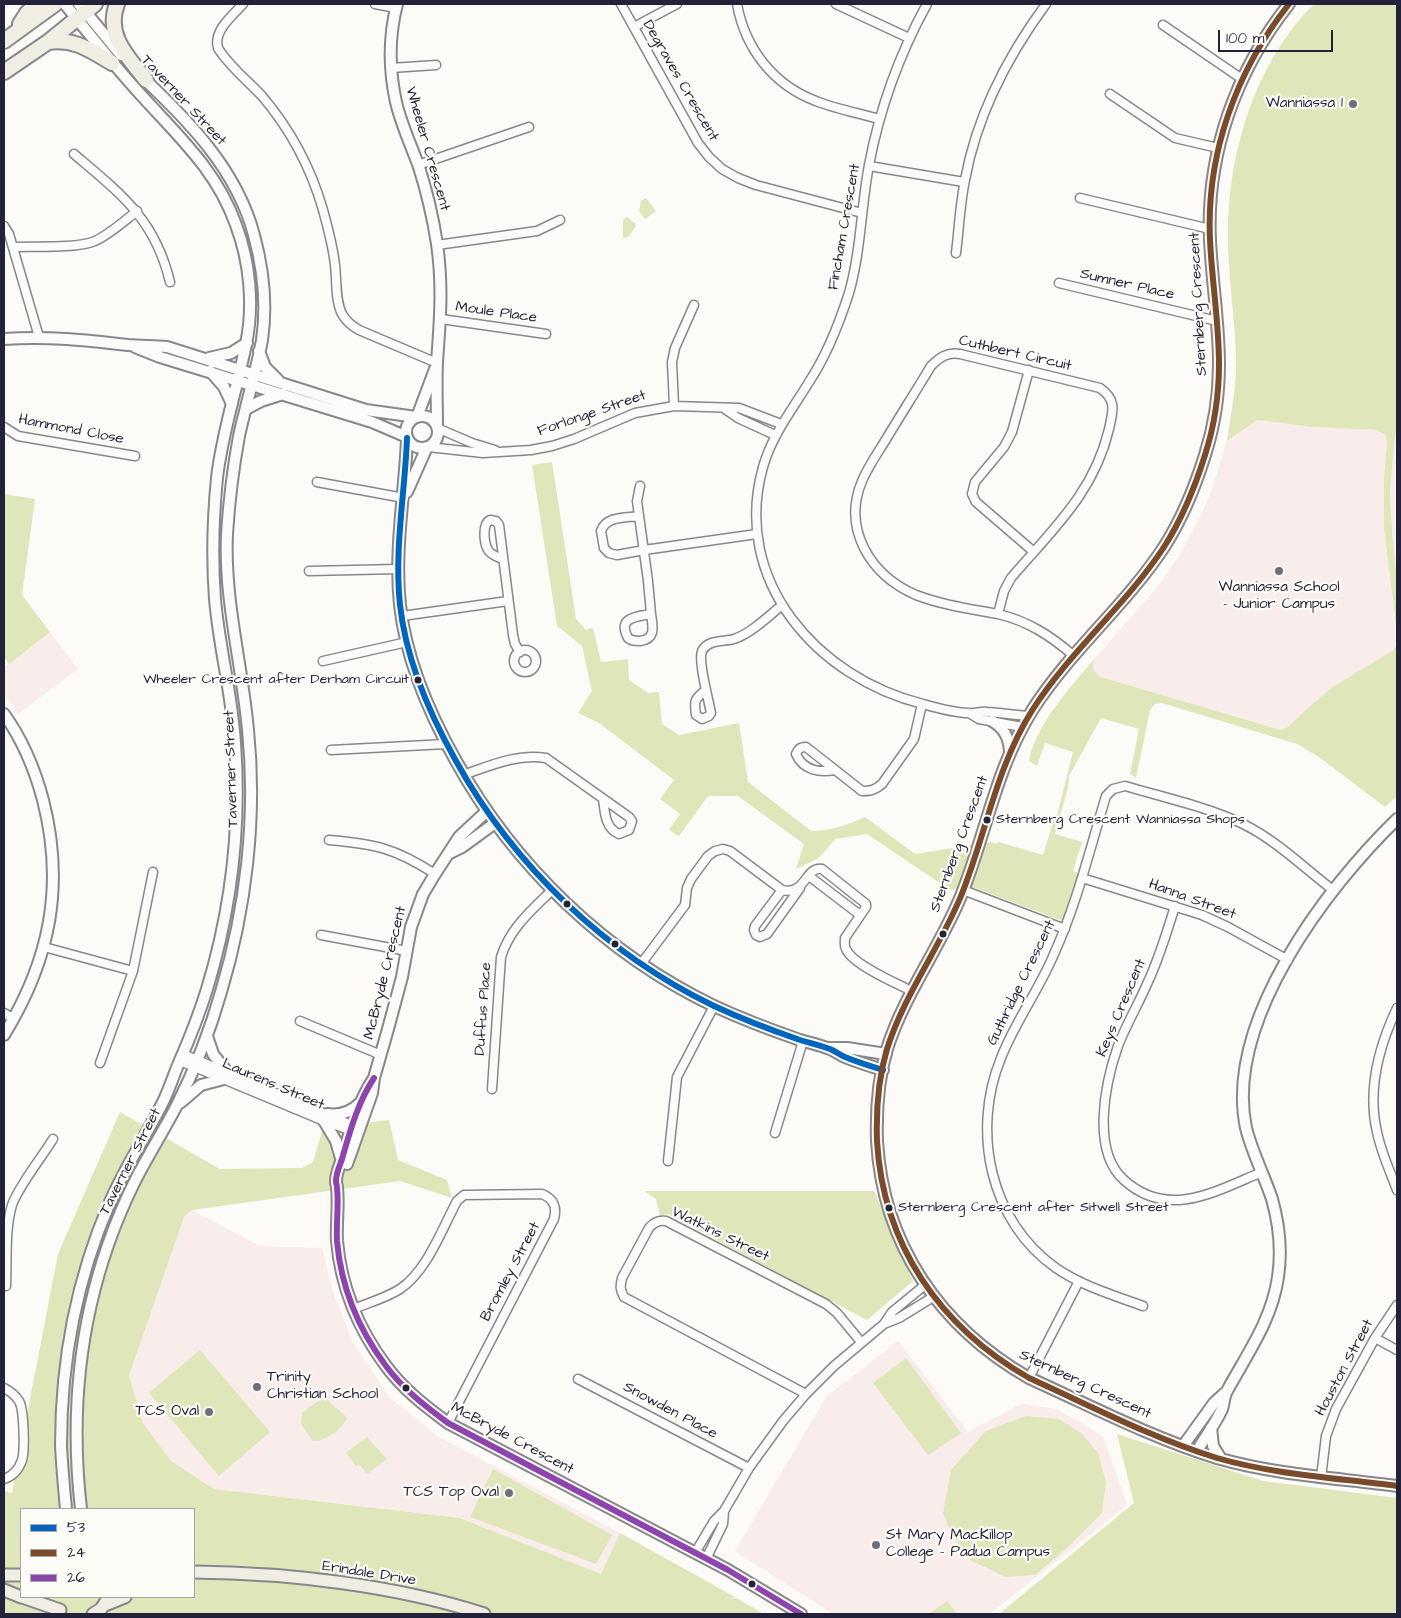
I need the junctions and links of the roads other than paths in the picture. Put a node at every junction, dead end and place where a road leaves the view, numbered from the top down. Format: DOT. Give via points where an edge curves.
graph roads {
  1 [pos="37,4"];
  2 [pos="56,4"];
  3 [pos="65,4"];
  4 [pos="118,4"];
  5 [pos="242,4"];
  6 [pos="375,4"];
  7 [pos="621,4"];
  8 [pos="677,4"];
  9 [pos="737,4"];
  10 [pos="836,4"];
  11 [pos="927,4"];
  12 [pos="1046,4"];
  13 [pos="1287,4"];
  14 [pos="396,6"];
  15 [pos="84,10"];
  16 [pos="1163,25"];
  17 [pos="634,27"];
  18 [pos="8,38"];
  19 [pos="908,38"];
  20 [pos="48,42"];
  21 [pos="112,63"];
  22 [pos="436,65"];
  23 [pos="391,68"];
  24 [pos="4,72"];
  25 [pos="146,80"];
  26 [pos="1242,80"];
  27 [pos="1110,94"];
  28 [pos="879,119"];
  29 [pos="529,127"];
  30 [pos="1218,148"];
  31 [pos="74,154"];
  32 [pos="418,165"];
  33 [pos="869,166"];
  34 [pos="964,182"];
  35 [pos="1080,198"];
  36 [pos="137,211"];
  37 [pos="862,213"];
  38 [pos="560,220"];
  39 [pos="4,226"];
  40 [pos="1210,229"];
  41 [pos="437,245"];
  42 [pos="13,247"];
  43 [pos="956,253"];
  44 [pos="170,282"];
  45 [pos="1059,283"];
  46 [pos="694,305"];
  47 [pos="441,319"];
  48 [pos="1217,321"];
  49 [pos="546,334"];
  50 [pos="39,337"];
  51 [pos="4,339"];
  52 [pos="247,343"];
  53 [pos="131,345"];
  54 [pos="259,351"];
  55 [pos="205,358"];
  56 [pos="437,363"];
  57 [pos="1029,370"];
  58 [pos="210,371"];
  59 [pos="254,373"];
  60 [pos="239,374"];
  61 [pos="279,381"];
  62 [pos="252,384"];
  63 [pos="283,394"];
  64 [pos="232,405"];
  65 [pos="674,406"];
  66 [pos="246,409"];
  67 [pos="725,409"];
  68 [pos="416,417"];
  69 [pos="781,424"];
  70 [pos="4,427"];
  71 [pos="437,428"];
  72 [pos="775,435"];
  73 [pos="407,437"];
  74 [pos="427,447"];
  75 [pos="499,451"];
  76 [pos="134,456"];
  77 [pos="316,482"];
  78 [pos="640,486"];
  79 [pos="404,498"];
  80 [pos="639,516"];
  81 [pos="757,534"];
  82 [pos="644,550"];
  83 [pos="1034,552"];
  84 [pos="502,559"];
  85 [pos="398,569"];
  86 [pos="309,571"];
  87 [pos="508,601"];
  88 [pos="782,605"];
  89 [pos="651,614"];
  90 [pos="998,614"];
  91 [pos="402,616"];
  92 [pos="407,642"];
  93 [pos="520,652"];
  94 [pos="1074,656"];
  95 [pos="323,661"];
  96 [pos="706,690"];
  97 [pos="922,704"];
  98 [pos="969,713"];
  99 [pos="4,714"];
  100 [pos="1029,716"];
  101 [pos="992,722"];
  102 [pos="1022,727"];
  103 [pos="446,744"];
  104 [pos="331,750"];
  105 [pos="1010,751"];
  106 [pos="834,770"];
  107 [pos="463,775"];
  108 [pos="603,800"];
  109 [pos="487,811"];
  110 [pos="1397,819"];
  111 [pos="495,823"];
  112 [pos="329,840"];
  113 [pos="450,853"];
  114 [pos="153,872"];
  115 [pos="434,874"];
  116 [pos="809,876"];
  117 [pos="1082,878"];
  118 [pos="803,884"];
  119 [pos="552,890"];
  120 [pos="782,890"];
  121 [pos="963,890"];
  122 [pos="1333,890"];
  123 [pos="1175,906"];
  124 [pos="860,915"];
  125 [pos="1065,929"];
  126 [pos="321,935"];
  127 [pos="44,947"];
  128 [pos="407,951"];
  129 [pos="1288,960"];
  130 [pos="642,964"];
  131 [pos="133,971"];
  132 [pos="912,991"];
  133 [pos="714,1006"];
  134 [pos="1397,1008"];
  135 [pos="4,1012"];
  136 [pos="14,1019"];
  137 [pos="300,1021"];
  138 [pos="4,1034"];
  139 [pos="207,1036"];
  140 [pos="803,1041"];
  141 [pos="829,1048"];
  142 [pos="886,1054"];
  143 [pos="381,1055"];
  144 [pos="181,1058"];
  145 [pos="100,1063"];
  146 [pos="196,1064"];
  147 [pos="883,1070"];
  148 [pos="226,1076"];
  149 [pos="374,1078"];
  150 [pos="492,1089"];
  151 [pos="361,1102"];
  152 [pos="176,1107"];
  153 [pos="326,1118"];
  154 [pos="354,1129"];
  155 [pos="775,1132"];
  156 [pos="53,1139"];
  157 [pos="341,1159"];
  158 [pos="668,1161"];
  159 [pos="1262,1172"];
  160 [pos="338,1182"];
  161 [pos="1397,1190"];
  162 [pos="8,1205"];
  163 [pos="1079,1281"];
  164 [pos="925,1285"];
  165 [pos="6,1286"];
  166 [pos="933,1297"];
  167 [pos="1397,1305"];
  168 [pos="1142,1306"];
  169 [pos="353,1309"];
  170 [pos="884,1324"];
  171 [pos="1375,1338"];
  172 [pos="861,1342"];
  173 [pos="1397,1350"];
  174 [pos="578,1378"];
  175 [pos="1029,1378"];
  176 [pos="4,1388"];
  177 [pos="1225,1393"];
  178 [pos="806,1394"];
  179 [pos="448,1422"];
  180 [pos="1211,1427"];
  181 [pos="1182,1446"];
  182 [pos="1197,1451"];
  183 [pos="1221,1459"];
  184 [pos="749,1468"];
  185 [pos="1321,1478"];
  186 [pos="4,1479"];
  187 [pos="1397,1486"];
  188 [pos="66,1508"];
  189 [pos="81,1508"];
  190 [pos="724,1511"];
  191 [pos="695,1553"];
  192 [pos="706,1558"];
  193 [pos="195,1572"];
  194 [pos="20,1575"];
  195 [pos="247,1575"];
  196 [pos="4,1576"];
  197 [pos="195,1579"];
  198 [pos="4,1590"];
  199 [pos="20,1597"];
  200 [pos="24,1598"];
  201 [pos="51,1598"];
  202 [pos="123,1598"];
  203 [pos="102,1608"];
  204 [pos="63,1612"];
  205 [pos="484,1614"];
  206 [pos="801,1614"];
  1 -- 18 [label="highway"];
  2 -- 18 [label="highway"];
  3 -- 15 [label="street, Taverner Street"];
  4 -- 25 [label="highway" via="114,18 116,38"];
  5 -- 56 [label="street" via="221,30 216,40 218,48 271,108 306,165 329,229 341,313 359,330"];
  6 -- 14 [label="street"];
  7 -- 17 [label="street, Degraves Crescent"];
  8 -- 17 [label="street"];
  9 -- 28 [label="street" via="750,45 781,82 816,102"];
  10 -- 19 [label="street"];
  11 -- 19 [label="street, Fincham Crescent"];
  12 -- 34 [label="street" via="1018,44 994,89 976,135"];
  13 -- 26 [label="street, Sternberg Crescent"];
  14 -- 23 [label="street, Wheeler Crescent"];
  15 -- 20 [label="highway"];
  15 -- 21 [label="street, Taverner Street"];
  15 -- 25 [label="street, Taverner Street" via="128,64"];
  16 -- 26 [label="street"];
  17 -- 37 [label="street, Degraves Crescent" via="698,143 722,169 756,185"];
  19 -- 28 [label="street, Fincham Crescent"];
  20 -- 21 [label="highway" via="76,43"];
  20 -- 24 [label="highway"];
  21 -- 52 [label="street, Taverner Street" via="199,157 228,203 238,229 247,270 250,299"];
  22 -- 23 [label="street"];
  23 -- 32 [label="street, Wheeler Crescent" via="396,104"];
  25 -- 54 [label="street, Taverner Street" via="208,146 239,195 252,229 260,265 263,325"];
  26 -- 30 [label="street, Sternberg Crescent"];
  27 -- 30 [label="street" via="1175,138"];
  28 -- 33 [label="street, Fincham Crescent"];
  29 -- 32 [label="street"];
  30 -- 40 [label="street, Sternberg Crescent"];
  31 -- 36 [label="street"];
  32 -- 41 [label="street, Wheeler Crescent"];
  33 -- 34 [label="street"];
  33 -- 37 [label="street, Fincham Crescent"];
  34 -- 43 [label="street"];
  35 -- 40 [label="street"];
  36 -- 42 [label="street" via="93,242"];
  36 -- 44 [label="street" via="158,244"];
  37 -- 69 [label="street, Fincham Crescent" via="856,260 839,322 818,367"];
  38 -- 41 [label="street" via="537,231"];
  39 -- 42 [label="street"];
  40 -- 48 [label="street, Sternberg Crescent"];
  41 -- 47 [label="street, Wheeler Crescent"];
  42 -- 50 [label="street"];
  45 -- 48 [label="street, Sumner Place"];
  46 -- 65 [label="street" via="672,362"];
  47 -- 49 [label="street, Moule Place"];
  47 -- 56 [label="street, Wheeler Crescent"];
  48 -- 94 [label="street, Sternberg Crescent" via="1219,374 1214,411 1206,453 1182,515 1164,547 1133,588"];
  50 -- 51 [label="street"];
  50 -- 53 [label="street"];
  52 -- 55 [label="street" via="231,353"];
  52 -- 60 [label="street, Taverner Street"];
  53 -- 55 [label="street" via="167,347"];
  53 -- 58 [label="street"];
  54 -- 59 [label="street, Taverner Street"];
  54 -- 61 [label="street" via="265,367"];
  55 -- 60 [label="street"];
  56 -- 68 [label="street, Wheeler Crescent"];
  56 -- 71 [label="street, Wheeler Crescent"];
  57 -- 83 [label="street" via="1012,432 975,482 972,494 976,502"];
  57 -- 83 [label="street, Cuthbert Circuit" via="1100,388 1112,401 1113,410 1105,447 1088,484"];
  57 -- 90 [label="street, Cuthbert Circuit" via="953,353 939,358 866,473 855,505 856,529 865,550 897,584 934,601"];
  58 -- 60 [label="street"];
  58 -- 64 [label="street" via="224,387"];
  59 -- 60 [label="street"];
  59 -- 61 [label="street"];
  59 -- 62 [label="street, Taverner Street"];
  60 -- 62 [label="street"];
  60 -- 64 [label="street, Taverner Street"];
  61 -- 68 [label="street" via="366,410"];
  62 -- 63 [label="street"];
  62 -- 66 [label="street, Taverner Street"];
  63 -- 66 [label="street"];
  63 -- 73 [label="street" via="372,422"];
  64 -- 144 [label="street, Taverner Street" via="218,473 213,559 215,601 235,741 236,830 219,944 207,989"];
  65 -- 67 [label="street, Forlonge Street"];
  65 -- 75 [label="street, Forlonge Street" via="635,413 574,440 543,448"];
  66 -- 139 [label="street, Taverner Street" via="232,475 227,556 230,606 249,734 250,828 233,947"];
  67 -- 69 [label="street, Forlonge Street" via="739,408"];
  67 -- 72 [label="street, Forlonge Street"];
  68 -- 71 [label="street" via="429,418"];
  68 -- 73 [label="street" via="407,425"];
  69 -- 72 [label="street, Fincham Crescent"];
  70 -- 76 [label="street, Hammond Close" via="18,436"];
  71 -- 74 [label="street" via="436,439"];
  71 -- 75 [label="street, Forlonge Street"];
  72 -- 81 [label="street, Fincham Crescent" via="757,491"];
  73 -- 74 [label="street" via="415,446"];
  73 -- 79 [label="street"];
  74 -- 75 [label="street, Forlonge Street" via="483,453"];
  74 -- 79 [label="street"];
  77 -- 79 [label="street"];
  78 -- 80 [label="street"];
  79 -- 85 [label="street"];
  80 -- 82 [label="street"];
  80 -- 82 [label="street" via="605,523 601,531 602,543 609,553 617,555"];
  81 -- 82 [label="street"];
  81 -- 88 [label="street, Fincham Crescent" via="768,581"];
  82 -- 89 [label="street"];
  83 -- 90 [label="street, Cuthbert Circuit" via="1011,578"];
  84 -- 84 [label="street" via="487,548 484,526 490,520 499,525"];
  84 -- 87 [label="street"];
  85 -- 86 [label="street"];
  85 -- 91 [label="street"];
  87 -- 91 [label="street"];
  87 -- 93 [label="street" via="513,636"];
  88 -- 96 [label="street" via="744,634 706,646 701,657"];
  88 -- 97 [label="street, Fincham Crescent" via="814,644 841,667 870,685"];
  90 -- 94 [label="street, Cuthbert Circuit" via="1046,633"];
  91 -- 92 [label="street"];
  92 -- 95 [label="street"];
  92 -- 103 [label="street" via="419,683"];
  94 -- 100 [label="street, Sternberg Crescent"];
  97 -- 98 [label="street, Fincham Crescent"];
  97 -- 106 [label="street" via="914,740 875,790 862,791"];
  98 -- 100 [label="street, Fincham Crescent"];
  98 -- 101 [label="street, Fincham Crescent"];
  99 -- 127 [label="street" via="32,766 50,827 54,886"];
  100 -- 102 [label="street, Sternberg Crescent"];
  101 -- 102 [label="street, Fincham Crescent"];
  101 -- 105 [label="street" via="1006,733"];
  102 -- 105 [label="street, Sternberg Crescent"];
  103 -- 104 [label="street"];
  103 -- 107 [label="street"];
  105 -- 121 [label="street, Sternberg Crescent"];
  106 -- 106 [label="street" via="815,772 796,754 806,747"];
  107 -- 108 [label="street" via="504,761 546,758"];
  107 -- 109 [label="street"];
  108 -- 108 [label="street" via="629,817 632,821 629,830 619,834 609,826"];
  109 -- 111 [label="street"];
  109 -- 113 [label="street, McBryde Crescent" via="459,837"];
  110 -- 122 [label="street"];
  111 -- 113 [label="street, McBryde Crescent"];
  111 -- 119 [label="street"];
  112 -- 115 [label="street" via="364,843 403,854"];
  113 -- 115 [label="street, McBryde Crescent"];
  114 -- 131 [label="street"];
  115 -- 128 [label="street, McBryde Crescent" via="414,916"];
  116 -- 118 [label="street"];
  116 -- 124 [label="street"];
  116 -- 124 [label="street" via="822,869 865,902 866,907"];
  117 -- 122 [label="street, Guthridge Crescent" via="1106,796 1113,789 1125,786 1244,824"];
  117 -- 123 [label="street, Hanna Street"];
  117 -- 125 [label="street, Guthridge Crescent"];
  118 -- 120 [label="street" via="793,891"];
  118 -- 120 [label="street" via="767,934 756,935 755,926"];
  119 -- 130 [label="street" via="594,929"];
  119 -- 150 [label="street, Duffus Place" via="516,927 501,957"];
  120 -- 130 [label="street" via="730,851 715,851 691,879 685,905"];
  121 -- 125 [label="street"];
  121 -- 132 [label="street, Sternberg Crescent"];
  122 -- 129 [label="street"];
  123 -- 129 [label="street, Hanna Street" via="1228,927"];
  123 -- 159 [label="street, Keys Crescent" via="1148,984 1123,1034 1110,1073 1104,1124 1109,1159 1121,1178 1132,1187 1145,1195 1168,1200 1201,1197"];
  124 -- 132 [label="street" via="845,938 846,950 874,972"];
  125 -- 163 [label="street, Guthridge Crescent" via="1001,1057 986,1122 987,1147 995,1184 1016,1227 1048,1262"];
  126 -- 128 [label="street"];
  127 -- 131 [label="street"];
  127 -- 136 [label="street"];
  128 -- 143 [label="street, McBryde Crescent"];
  129 -- 159 [label="street" via="1256,1025 1245,1064 1243,1106 1246,1127"];
  130 -- 133 [label="street"];
  131 -- 145 [label="street"];
  132 -- 142 [label="street, Sternberg Crescent"];
  133 -- 140 [label="street"];
  133 -- 158 [label="street" via="677,1076"];
  134 -- 161 [label="street" via="1386,1032 1374,1085 1376,1131"];
  135 -- 136 [label="street"];
  136 -- 138 [label="street"];
  137 -- 143 [label="street"];
  139 -- 146 [label="street, Taverner Street"];
  139 -- 148 [label="street"];
  140 -- 141 [label="street"];
  140 -- 155 [label="street"];
  141 -- 142 [label="street"];
  141 -- 147 [label="street" via="846,1058"];
  142 -- 147 [label="street, Sternberg Crescent"];
  143 -- 149 [label="street, McBryde Crescent"];
  144 -- 146 [label="street, Laurens Street"];
  144 -- 188 [label="street, Taverner Street" via="164,1101 110,1200 97,1233 73,1318 62,1403 61,1445"];
  146 -- 148 [label="street, Laurens Street"];
  146 -- 152 [label="street, Taverner Street"];
  147 -- 164 [label="street, Sternberg Crescent" via="877,1126 883,1186 905,1251"];
  148 -- 152 [label="street" via="197,1088"];
  148 -- 153 [label="street, Laurens Street"];
  149 -- 151 [label="street, McBryde Crescent"];
  149 -- 154 [label="street, McBryde Crescent" via="372,1093"];
  151 -- 153 [label="street" via="354,1109"];
  151 -- 154 [label="street, McBryde Crescent"];
  152 -- 189 [label="street, Taverner Street" via="129,1194 96,1280 78,1377 76,1462"];
  153 -- 154 [label="street, Laurens Street"];
  153 -- 157 [label="street"];
  154 -- 157 [label="street, McBryde Crescent"];
  154 -- 160 [label="street, McBryde Crescent"];
  156 -- 162 [label="street"];
  157 -- 160 [label="street, McBryde Crescent"];
  159 -- 177 [label="street" via="1276,1216 1280,1246 1278,1277 1267,1317"];
  160 -- 169 [label="street, McBryde Crescent" via="337,1243"];
  162 -- 165 [label="street"];
  163 -- 168 [label="street, Guthridge Crescent"];
  163 -- 175 [label="street"];
  164 -- 166 [label="street, Sternberg Crescent"];
  164 -- 170 [label="street"];
  166 -- 170 [label="street"];
  166 -- 175 [label="street, Sternberg Crescent" via="970,1336"];
  167 -- 171 [label="street, Houston Street"];
  169 -- 179 [label="street, McBryde Crescent" via="365,1335 387,1368 417,1399"];
  169 -- 179 [label="street, Bromley Street" via="396,1292 413,1279 457,1201 464,1195 542,1194 551,1199 555,1205 554,1219"];
  170 -- 172 [label="street"];
  171 -- 173 [label="street"];
  171 -- 185 [label="street, Houston Street" via="1332,1418 1326,1436"];
  172 -- 178 [label="street"];
  172 -- 178 [label="street, Watkins Street" via="837,1312 826,1304 666,1221 652,1224 622,1278 620,1285 624,1297"];
  174 -- 184 [label="street, Snowden Place"];
  175 -- 181 [label="street, Sternberg Crescent"];
  176 -- 186 [label="street" via="20,1402 23,1448 19,1467"];
  177 -- 180 [label="street" via="1222,1408"];
  177 -- 181 [label="street"];
  178 -- 184 [label="street"];
  179 -- 191 [label="street, McBryde Crescent"];
  180 -- 182 [label="street"];
  180 -- 183 [label="street" via="1212,1446"];
  181 -- 182 [label="street, Sternberg Crescent"];
  182 -- 183 [label="street, Sternberg Crescent"];
  183 -- 185 [label="street, Sternberg Crescent"];
  184 -- 190 [label="street"];
  185 -- 187 [label="street, Sternberg Crescent"];
  190 -- 191 [label="street" via="714,1521"];
  190 -- 192 [label="street" via="723,1524"];
  191 -- 192 [label="street, McBryde Crescent"];
  192 -- 206 [label="street, McBryde Crescent"];
  193 -- 195 [label="main road, Erindale Drive"];
  194 -- 196 [label="main road"];
  195 -- 197 [label="main road, Erindale Drive"];
  195 -- 205 [label="main road, Erindale Drive" via="369,1588"];
  198 -- 199 [label="main road"];
  200 -- 204 [label="main road"];
  201 -- 204 [label="main road"];
  202 -- 203 [label="main road"];
}
